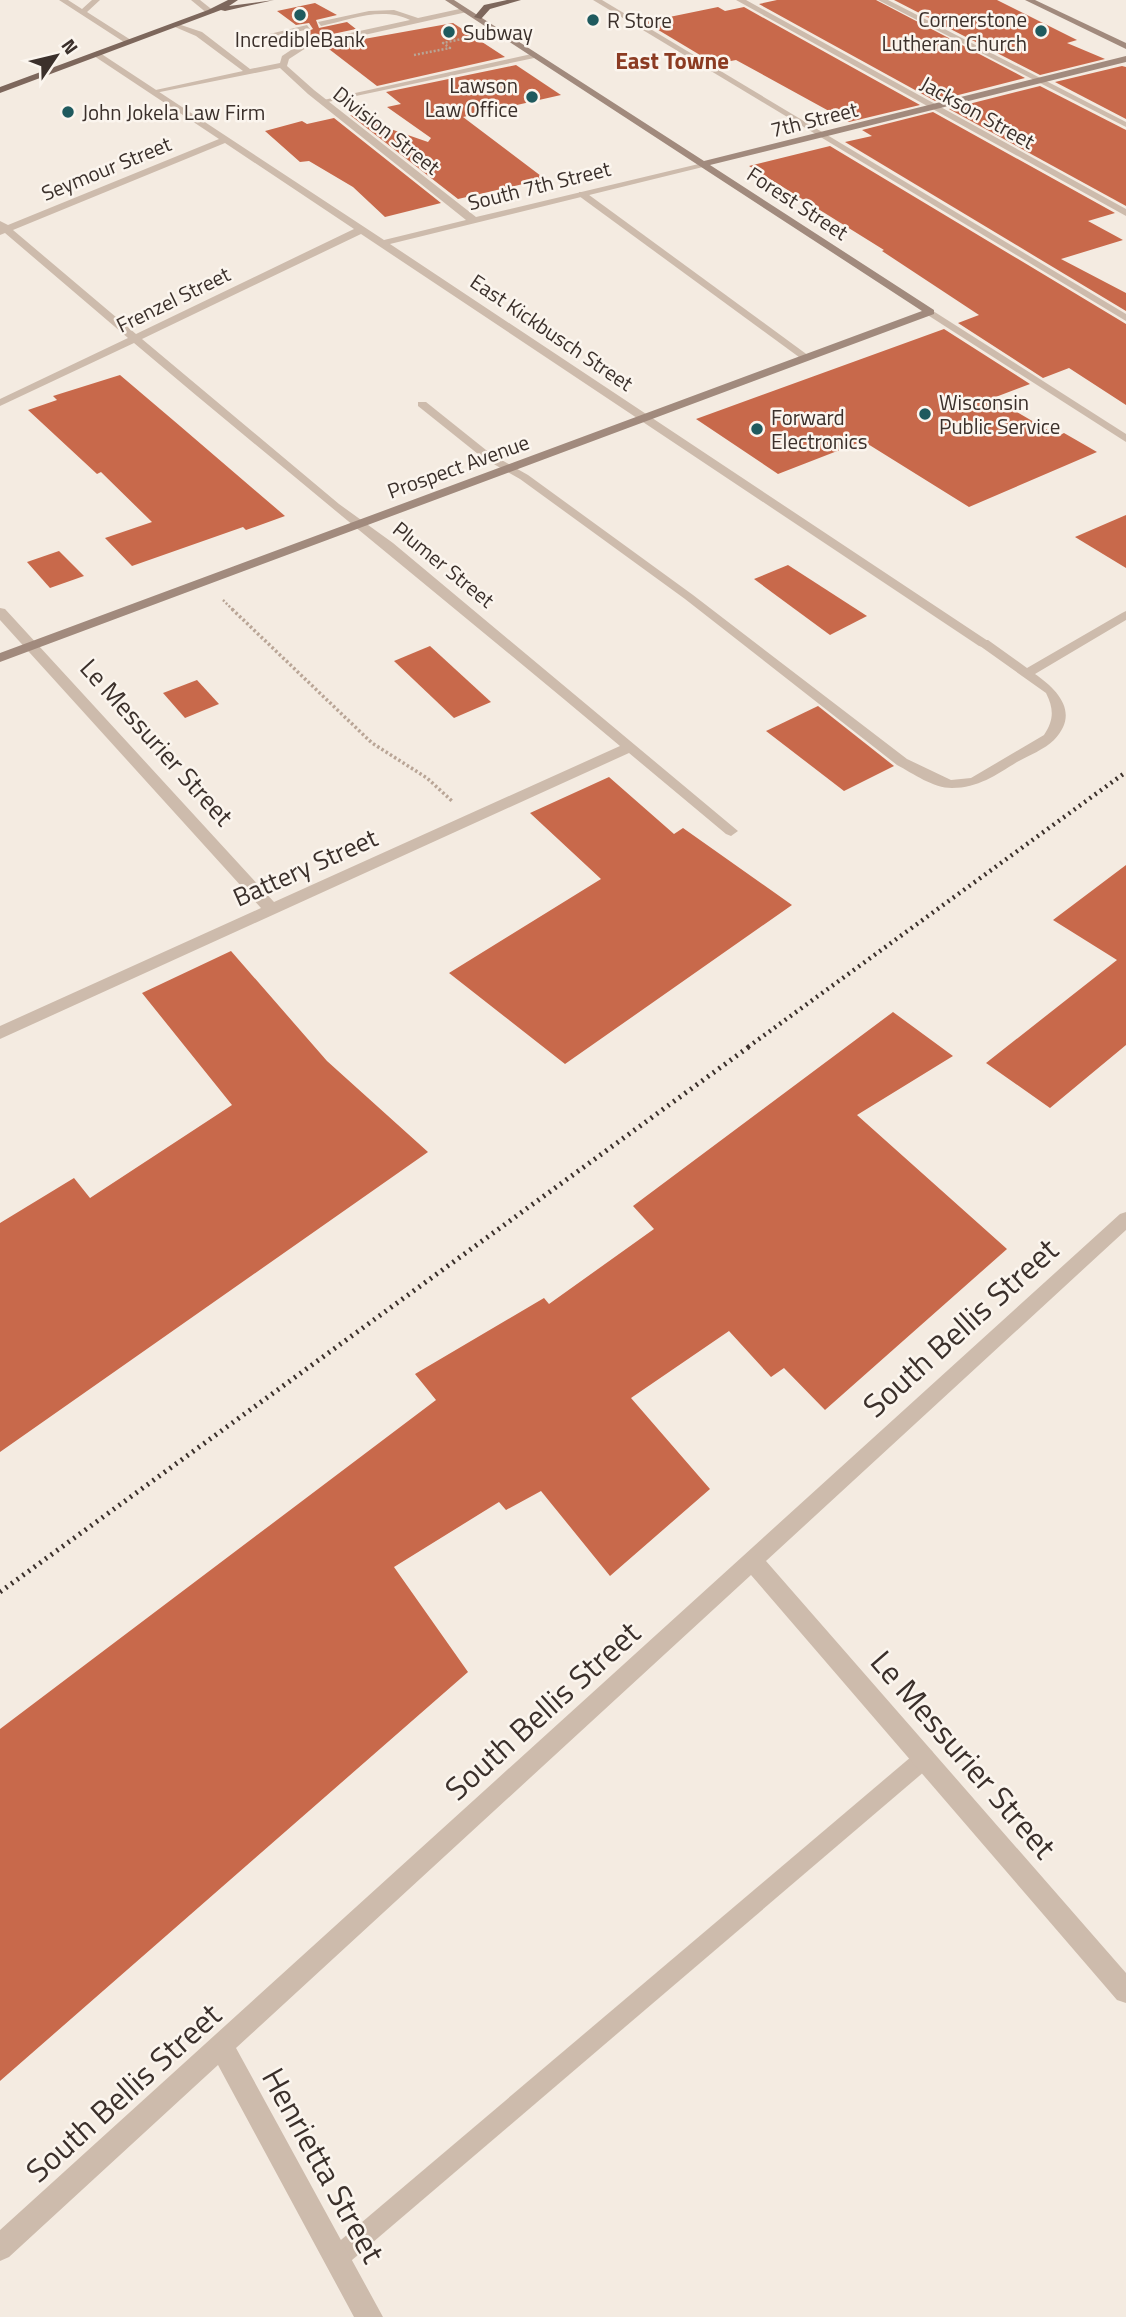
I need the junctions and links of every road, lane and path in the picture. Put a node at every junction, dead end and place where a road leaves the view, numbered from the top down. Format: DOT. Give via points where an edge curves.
graph roads {
  1 [pos="63,0"];
  2 [pos="96,0"];
  3 [pos="195,0"];
  4 [pos="234,0"];
  5 [pos="270,0"];
  6 [pos="449,0"];
  7 [pos="517,0"];
  8 [pos="597,0"];
  9 [pos="740,0"];
  10 [pos="882,0"];
  11 [pos="1029,0"];
  12 [pos="464,10"];
  13 [pos="82,12"];
  14 [pos="211,12"];
  15 [pos="478,17"];
  16 [pos="416,20"];
  17 [pos="320,24"];
  18 [pos="178,25"];
  19 [pos="307,27"];
  20 [pos="261,37"];
  21 [pos="467,38"];
  22 [pos="130,42"];
  23 [pos="1126,46"];
  24 [pos="97,54"];
  25 [pos="414,55"];
  26 [pos="536,55"];
  27 [pos="1126,59"];
  28 [pos="283,65"];
  29 [pos="249,72"];
  30 [pos="1040,81"];
  31 [pos="0,90"];
  32 [pos="155,91"];
  33 [pos="312,92"];
  34 [pos="323,101"];
  35 [pos="933,107"];
  36 [pos="1126,125"];
  37 [pos="821,135"];
  38 [pos="227,139"];
  39 [pos="704,164"];
  40 [pos="582,194"];
  41 [pos="1126,213"];
  42 [pos="474,221"];
  43 [pos="2,228"];
  44 [pos="363,229"];
  45 [pos="384,243"];
  46 [pos="930,312"];
  47 [pos="1126,318"];
  48 [pos="135,339"];
  49 [pos="806,358"];
  50 [pos="0,403"];
  51 [pos="422,404"];
  52 [pos="645,417"];
  53 [pos="1126,439"];
  54 [pos="508,468"];
  55 [pos="358,524"];
  56 [pos="204,582"];
  57 [pos="0,612"];
  58 [pos="1126,615"];
  59 [pos="984,643"];
  60 [pos="32,646"];
  61 [pos="0,658"];
  62 [pos="1028,673"];
  63 [pos="630,747"];
  64 [pos="470,819"];
  65 [pos="731,831"];
  66 [pos="271,909"];
  67 [pos="0,1033"];
  68 [pos="1126,1219"];
  69 [pos="751,1560"];
  70 [pos="925,1758"];
  71 [pos="1126,1991"];
  72 [pos="221,2045"];
  73 [pos="0,2248"];
  74 [pos="337,2258"];
  75 [pos="369,2317"];
  1 -- 13 [label="lane"];
  2 -- 13 [label="lane"];
  3 -- 14 [label="street"];
  4 -- 14 [label="main road"];
  5 -- 14 [label="main road"];
  6 -- 12 [label="street, Forest Street"];
  7 -- 15 [label="main road" via="487,7"];
  8 -- 37 [label="lane"];
  9 -- 35 [label="street, Jackson Street"];
  10 -- 30 [label="lane"];
  11 -- 23 [label="street"];
  12 -- 15 [label="street, Forest Street"];
  12 -- 16 [label="lane"];
  13 -- 22 [label="lane"];
  14 -- 18 [label="main road"];
  15 -- 26 [label="street, Forest Street"];
  16 -- 17 [label="lane" via="386,12"];
  16 -- 28 [label="lane" via="311,43 287,56"];
  18 -- 22 [label="main road"];
  18 -- 29 [label="lane" via="199,34"];
  19 -- 20 [label="lane"];
  21 -- 25 [label="path" via="443,43 450,48"];
  22 -- 24 [label="main road"];
  24 -- 31 [label="main road"];
  24 -- 32 [label="street, East Kickbusch Street"];
  26 -- 34 [label="lane"];
  26 -- 39 [label="street, Forest Street"];
  27 -- 30 [label="street, 7th Street"];
  28 -- 29 [label="lane"];
  28 -- 33 [label="lane"];
  29 -- 32 [label="lane"];
  30 -- 35 [label="street, 7th Street"];
  30 -- 36 [label="lane"];
  32 -- 38 [label="street, East Kickbusch Street"];
  33 -- 34 [label="street, Division Street"];
  34 -- 42 [label="street, Division Street"];
  35 -- 37 [label="street, 7th Street"];
  35 -- 41 [label="street, Jackson Street"];
  37 -- 39 [label="street, 7th Street"];
  37 -- 47 [label="lane"];
  38 -- 43 [label="street, Seymour Street"];
  38 -- 44 [label="street, East Kickbusch Street"];
  39 -- 40 [label="street, South 7th Street"];
  39 -- 46 [label="street, Forest Street"];
  40 -- 42 [label="street, South 7th Street"];
  40 -- 49 [label="lane"];
  42 -- 45 [label="street, South 7th Street"];
  43 -- 48 [label="street, Plumer Street"];
  44 -- 45 [label="street, East Kickbusch Street"];
  44 -- 48 [label="street, Frenzel Street"];
  45 -- 52 [label="street, East Kickbusch Street"];
  46 -- 49 [label="street, Prospect Avenue"];
  46 -- 53 [label="street, Forest Street"];
  48 -- 50 [label="street, Frenzel Street"];
  48 -- 55 [label="street, Plumer Street"];
  49 -- 52 [label="street, Prospect Avenue"];
  51 -- 54 [label="lane"];
  52 -- 54 [label="street, Prospect Avenue"];
  52 -- 59 [label="street, East Kickbusch Street"];
  54 -- 55 [label="street, Prospect Avenue"];
  54 -- 62 [label="lane" via="688,597 863,734 934,779 950,784 974,782 1049,738 1058,724 1058,705 1051,691"];
  55 -- 56 [label="street, Prospect Avenue"];
  55 -- 63 [label="street, Plumer Street"];
  56 -- 60 [label="street, Prospect Avenue"];
  56 -- 64 [label="path" via="372,743 427,778"];
  57 -- 60 [label="street, Le Messurier Street"];
  58 -- 62 [label="lane"];
  59 -- 62 [label="lane"];
  60 -- 61 [label="street, Prospect Avenue"];
  60 -- 66 [label="street, Le Messurier Street"];
  63 -- 64 [label="street, Battery Street"];
  63 -- 65 [label="street, Plumer Street"];
  64 -- 66 [label="street, Battery Street"];
  66 -- 67 [label="street, Battery Street"];
  68 -- 69 [label="street, South Bellis Street"];
  69 -- 70 [label="street, Le Messurier Street"];
  69 -- 72 [label="street, South Bellis Street"];
  70 -- 71 [label="street, Le Messurier Street"];
  70 -- 74 [label="lane"];
  72 -- 73 [label="street, South Bellis Street"];
  72 -- 74 [label="street, Henrietta Street"];
  74 -- 75 [label="street, Henrietta Street"];
}
